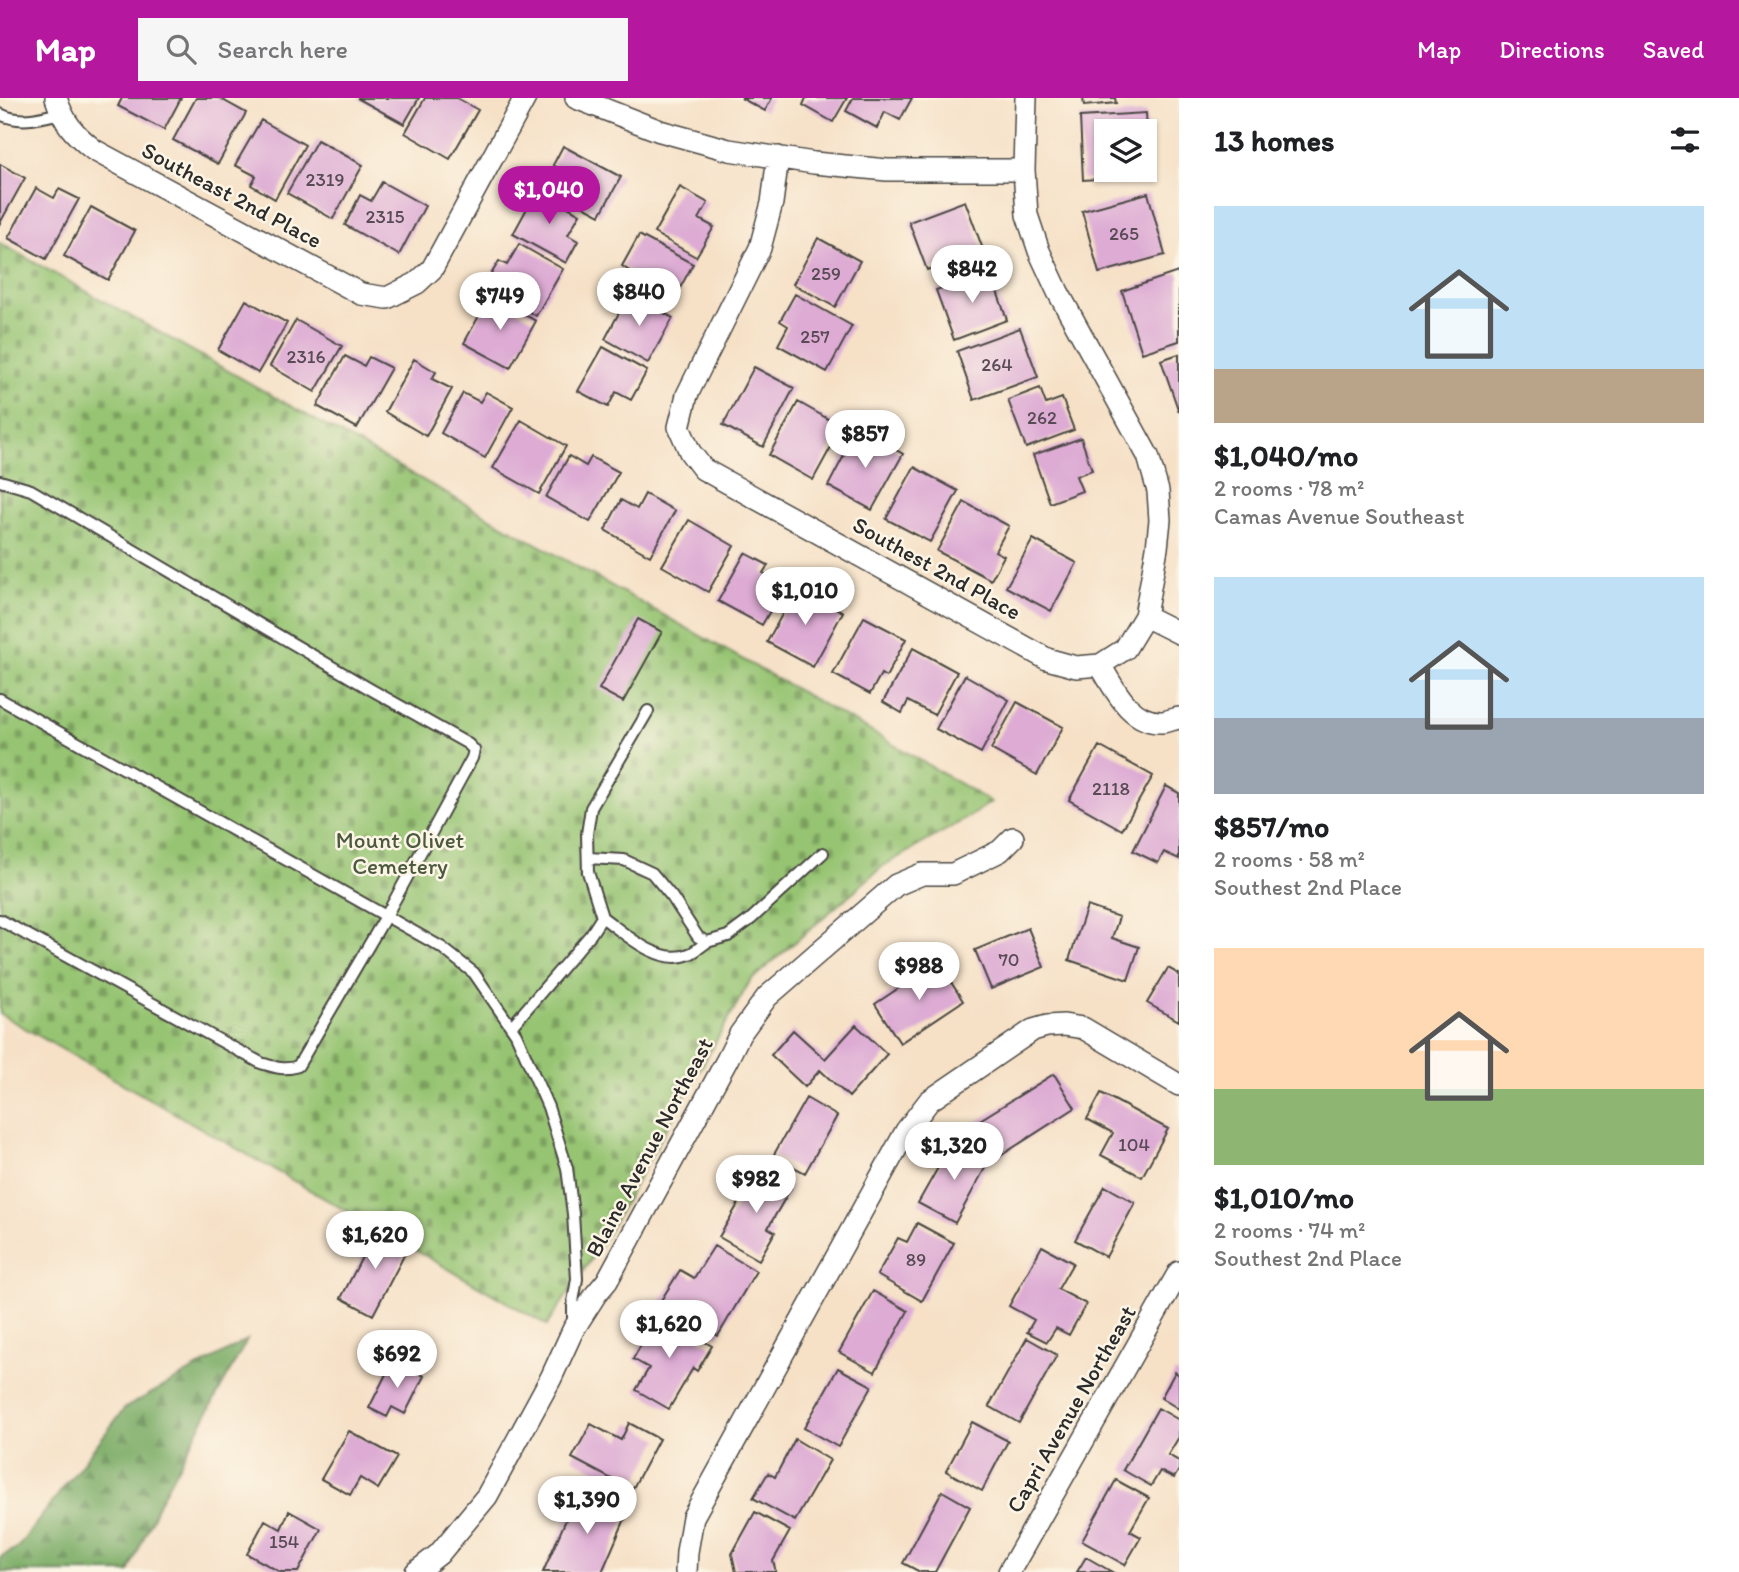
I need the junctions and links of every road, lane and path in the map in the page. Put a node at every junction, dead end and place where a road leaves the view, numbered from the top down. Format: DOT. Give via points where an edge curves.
graph roads {
  1 [pos="525,98"];
  2 [pos="576,98"];
  3 [pos="1026,98"];
  4 [pos="58,105"];
  5 [pos="0,114"];
  6 [pos="778,157"];
  7 [pos="1024,170"];
  8 [pos="0,481"];
  9 [pos="1145,616"];
  10 [pos="1179,633"];
  11 [pos="1100,665"];
  12 [pos="0,699"];
  13 [pos="648,711"];
  14 [pos="1179,718"];
  15 [pos="1013,838"];
  16 [pos="823,853"];
  17 [pos="588,858"];
  18 [pos="386,916"];
  19 [pos="602,917"];
  20 [pos="0,920"];
  21 [pos="707,942"];
  22 [pos="511,1027"];
  23 [pos="1179,1085"];
  24 [pos="1179,1272"];
  25 [pos="573,1330"];
  26 [pos="416,1572"];
  27 [pos="686,1572"];
  28 [pos="1009,1572"];
  1 -- 4 [label="street, Southeast 2nd Place" via="432,269 417,283 387,298 361,294 94,150 75,135"];
  2 -- 6 [label="street" via="660,131 729,150"];
  3 -- 7 [label="street"];
  4 -- 5 [label="lane" via="34,120"];
  6 -- 7 [label="street" via="887,170"];
  6 -- 11 [label="street, Southest 2nd Place" via="760,248 687,395 680,427 690,452 703,469 1047,659 1076,667"];
  7 -- 9 [label="street" via="1027,215 1039,251 1148,456 1158,491 1160,520"];
  8 -- 18 [label="lane" via="32,490 474,750"];
  9 -- 10 [label="street"];
  9 -- 11 [label="street" via="1125,649"];
  11 -- 14 [label="street" via="1137,717 1161,722"];
  12 -- 18 [label="lane"];
  13 -- 17 [label="lane" via="591,808"];
  15 -- 25 [label="street, Blaine Avenue Northeast" via="1000,851 953,874 922,874 895,885 767,997 740,1034 607,1281"];
  16 -- 21 [label="lane" via="751,919 728,936"];
  17 -- 19 [label="lane"];
  17 -- 21 [label="lane" via="624,860 652,873 698,937"];
  18 -- 20 [label="lane" via="298,1066 281,1069 261,1063"];
  18 -- 22 [label="lane" via="441,947 474,973"];
  19 -- 21 [label="lane" via="643,947 670,958 688,955"];
  19 -- 22 [label="lane"];
  22 -- 25 [label="lane" via="548,1107 567,1168 577,1279"];
  23 -- 27 [label="street" via="1083,1028 1047,1026 929,1101 906,1131 694,1517"];
  24 -- 28 [label="street, Capri Avenue Northeast"];
  25 -- 26 [label="street, Blaine Avenue Northeast" via="487,1496 439,1554"];
}
